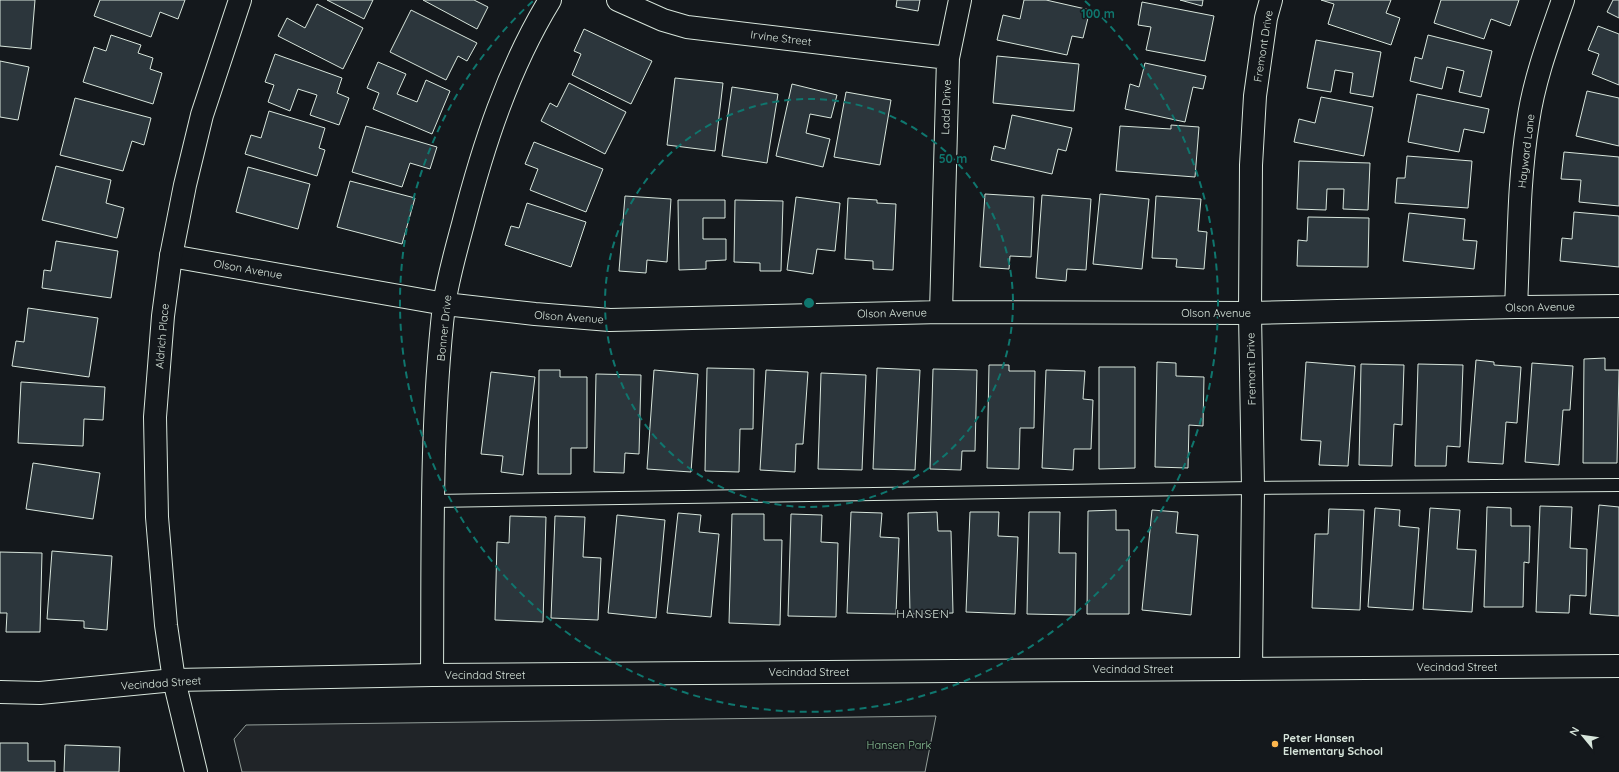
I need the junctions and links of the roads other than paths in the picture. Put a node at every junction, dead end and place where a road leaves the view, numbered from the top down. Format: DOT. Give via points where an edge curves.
graph roads {
  1 [pos="240,0"];
  2 [pos="550,0"];
  3 [pos="618,0"];
  4 [pos="960,0"];
  5 [pos="1271,0"];
  6 [pos="1563,0"];
  7 [pos="948,58"];
  8 [pos="171,256"];
  9 [pos="444,304"];
  10 [pos="1516,306"];
  11 [pos="1619,306"];
  12 [pos="941,312"];
  13 [pos="1250,313"];
  14 [pos="1619,485"];
  15 [pos="1253,488"];
  16 [pos="434,501"];
  17 [pos="1619,666"];
  18 [pos="1251,668"];
  19 [pos="432,675"];
  20 [pos="174,680"];
  21 [pos="0,692"];
  22 [pos="196,772"];
  1 -- 8 [label="street, Aldrich Place" via="202,115"];
  2 -- 9 [label="street, Bonner Drive" via="532,29 509,79 489,135 475,176"];
  3 -- 7 [label="street, Irvine Street" via="663,20 687,27"];
  4 -- 7 [label="street, Ladd Drive"];
  5 -- 13 [label="street, Fremont Drive" via="1255,96 1251,165"];
  6 -- 10 [label="street, Hayward Lane" via="1542,59 1528,121 1522,167"];
  7 -- 12 [label="street, Ladd Drive"];
  8 -- 9 [label="street, Olson Avenue"];
  8 -- 20 [label="street, Aldrich Place" via="155,416 157,517 166,625"];
  9 -- 12 [label="street, Olson Avenue" via="610,320"];
  9 -- 16 [label="street, Bonner Drive" via="435,418"];
  10 -- 11 [label="street, Olson Avenue"];
  10 -- 13 [label="street, Olson Avenue"];
  12 -- 13 [label="street, Olson Avenue"];
  13 -- 15 [label="street, Fremont Drive"];
  14 -- 15 [label="lane"];
  15 -- 16 [label="lane"];
  15 -- 18 [label="street, Fremont Drive"];
  16 -- 19 [label="street, Bonner Drive"];
  17 -- 18 [label="street, Vecindad Street"];
  18 -- 19 [label="street, Vecindad Street"];
  19 -- 20 [label="street, Vecindad Street"];
  20 -- 21 [label="street, Vecindad Street" via="40,693"];
  20 -- 22 [label="street, Aldrich Place"];
}
